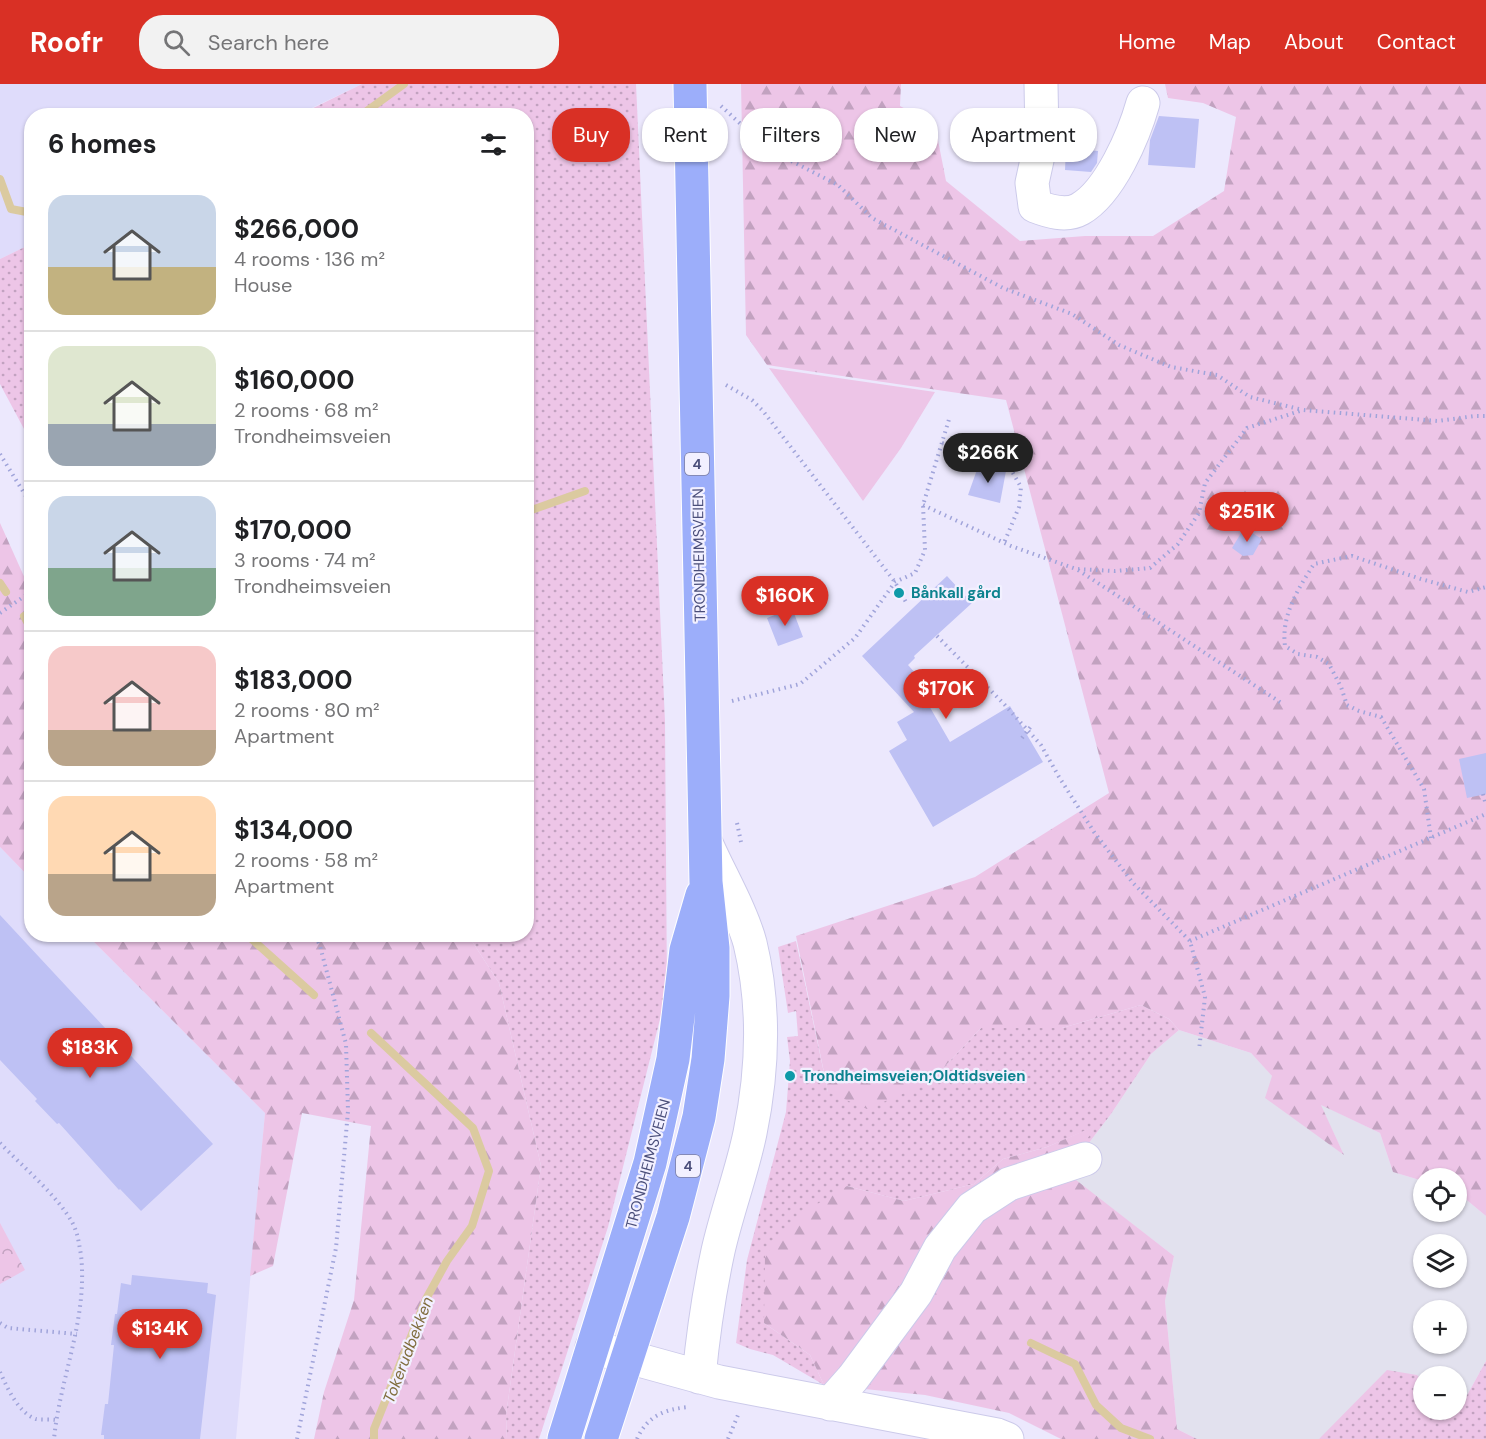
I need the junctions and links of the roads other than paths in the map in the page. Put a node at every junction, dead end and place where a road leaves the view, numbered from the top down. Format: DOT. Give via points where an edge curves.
graph roads {
  1 [pos="690,84"];
  2 [pos="1041,84"];
  3 [pos="1143,103"];
  4 [pos="706,843"];
  5 [pos="706,882"];
  6 [pos="1085,1159"];
  7 [pos="592,1347"];
  8 [pos="627,1357"];
  9 [pos="696,1391"];
  10 [pos="830,1404"];
  11 [pos="564,1439"];
  12 [pos="601,1439"];
  13 [pos="1007,1439"];
  1 -- 4 [label="highway, TRONDHEIMSVEIEN / 4"];
  2 -- 3 [label="lane" via="1042,137 1032,183 1035,206 1051,213 1078,210 1097,195 1136,127"];
  4 -- 5 [label="highway, TRONDHEIMSVEIEN / 4"];
  4 -- 9 [label="lane" via="749,941 761,1019 750,1133 718,1249"];
  5 -- 7 [label="highway, TRONDHEIMSVEIEN / 4" via="686,950 673,1059 650,1163"];
  5 -- 8 [label="highway, TRONDHEIMSVEIEN / 4" via="713,996 699,1117 674,1216"];
  6 -- 10 [label="lane" via="1009,1184 972,1208 940,1248 916,1293"];
  7 -- 8 [label="lane"];
  7 -- 11 [label="highway, TRONDHEIMSVEIEN / 4"];
  8 -- 9 [label="lane"];
  8 -- 12 [label="highway, TRONDHEIMSVEIEN / 4"];
  9 -- 10 [label="lane"];
  10 -- 13 [label="lane"];
}
